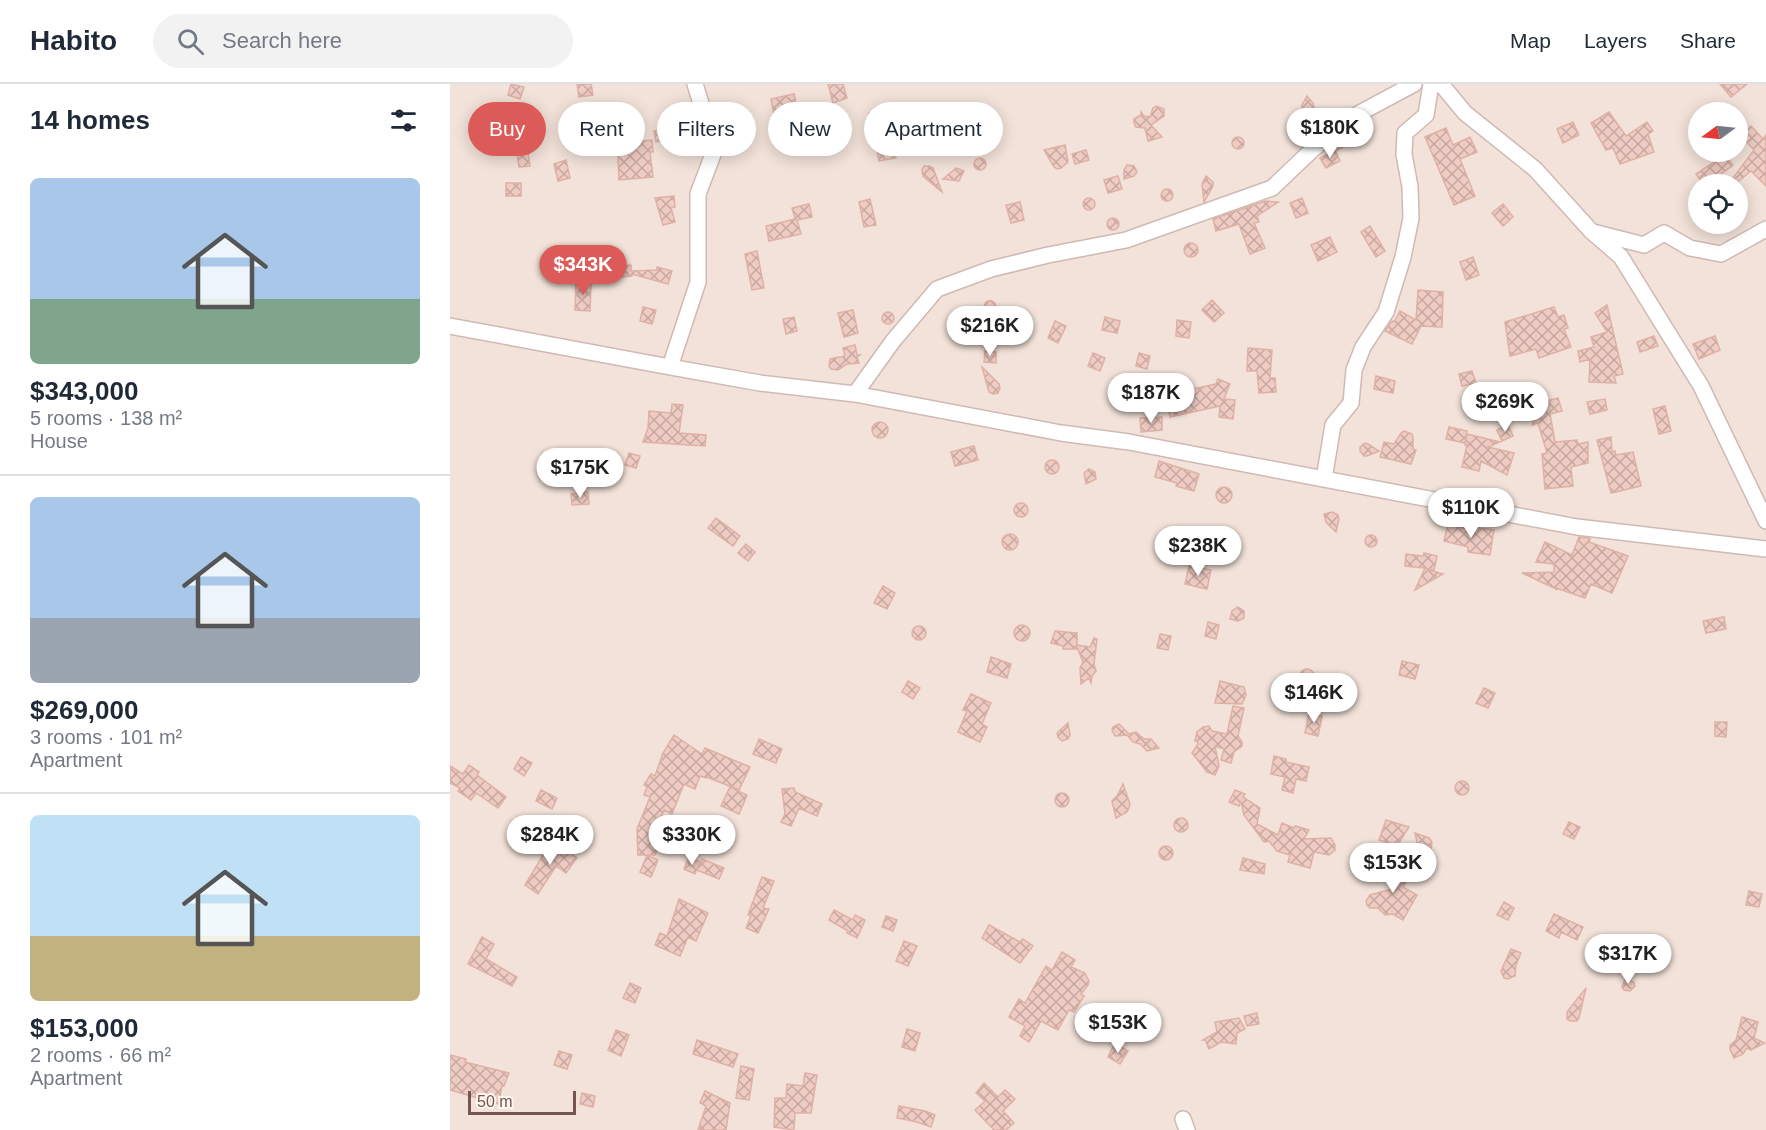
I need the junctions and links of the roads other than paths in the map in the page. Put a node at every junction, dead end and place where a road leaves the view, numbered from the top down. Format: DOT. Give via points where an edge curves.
graph roads {
  1 [pos="695,84"];
  2 [pos="1414,84"];
  3 [pos="1431,84"];
  4 [pos="1441,84"];
  5 [pos="1766,229"];
  6 [pos="1591,231"];
  7 [pos="450,326"];
  8 [pos="670,367"];
  9 [pos="855,394"];
  10 [pos="1324,479"];
  11 [pos="1766,521"];
  12 [pos="1766,549"];
  1 -- 8 [label="street" via="715,148 698,194 698,282"];
  2 -- 9 [label="street" via="1358,114 1272,188 1126,240 991,269 937,289"];
  3 -- 10 [label="street" via="1426,115 1405,133 1412,218 1403,257 1386,312 1363,347 1354,370 1351,403 1333,425"];
  4 -- 6 [label="street" via="1465,112 1534,169"];
  5 -- 6 [label="street" via="1721,254 1690,248 1664,233 1644,245"];
  6 -- 11 [label="street" via="1620,257 1701,386"];
  7 -- 8 [label="street"];
  8 -- 9 [label="street"];
  9 -- 10 [label="street"];
  10 -- 12 [label="street" via="1576,527"];
}
